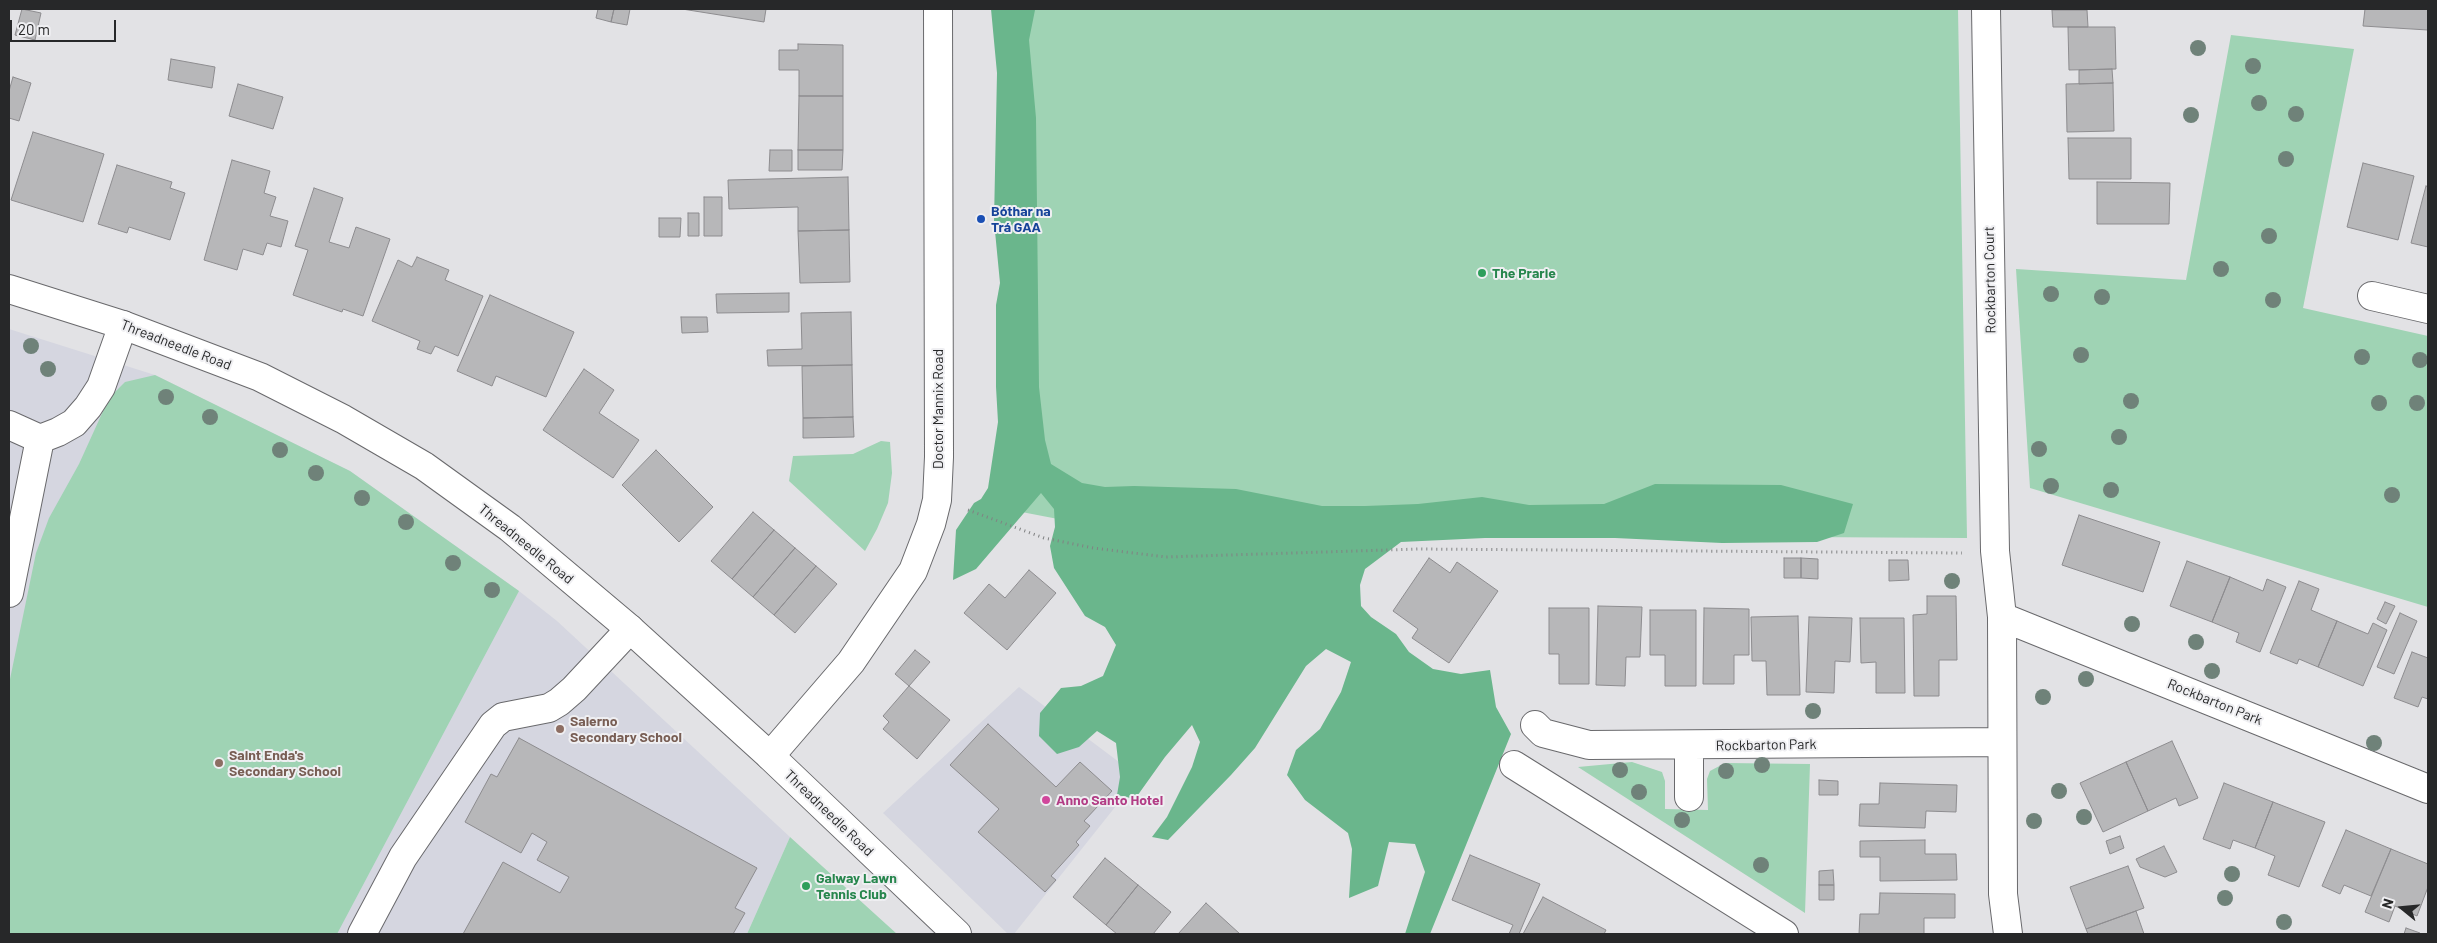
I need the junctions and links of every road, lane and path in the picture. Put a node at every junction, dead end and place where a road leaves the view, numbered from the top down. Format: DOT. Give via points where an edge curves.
graph roads {
  1 [pos="938,9"];
  2 [pos="1986,9"];
  3 [pos="9,289"];
  4 [pos="2372,296"];
  5 [pos="2428,309"];
  6 [pos="123,325"];
  7 [pos="9,425"];
  8 [pos="40,438"];
  9 [pos="962,508"];
  10 [pos="1995,551"];
  11 [pos="9,593"];
  12 [pos="2002,617"];
  13 [pos="630,629"];
  14 [pos="1535,725"];
  15 [pos="2002,742"];
  16 [pos="1689,746"];
  17 [pos="770,756"];
  18 [pos="1514,765"];
  19 [pos="2428,789"];
  20 [pos="1689,797"];
  21 [pos="362,934"];
  22 [pos="957,934"];
  23 [pos="1784,934"];
  24 [pos="2008,934"];
  1 -- 17 [label="street, Doctor Mannix Road" via="939,457 932,524 913,572 851,662"];
  2 -- 10 [label="street, Rockbarton Court"];
  3 -- 6 [label="street, Threadneedle Road"];
  4 -- 5 [label="street"];
  6 -- 8 [label="street" via="101,387 88,407 74,423"];
  6 -- 13 [label="street, Threadneedle Road" via="260,377 343,419 424,466 510,528"];
  7 -- 8 [label="street"];
  8 -- 11 [label="street"];
  9 -- 10 [label="path" via="1044,538 1166,558 1419,550 1813,550 1946,554"];
  10 -- 12 [label="street"];
  12 -- 15 [label="street"];
  12 -- 19 [label="street, Rockbarton Park"];
  13 -- 17 [label="street, Threadneedle Road"];
  13 -- 21 [label="street" via="559,702 549,708 503,718 493,725 403,856"];
  14 -- 16 [label="street, Rockbarton Park" via="1544,733 1589,745"];
  15 -- 16 [label="street, Rockbarton Park"];
  15 -- 24 [label="street" via="2003,894"];
  16 -- 20 [label="street"];
  17 -- 22 [label="street, Threadneedle Road"];
  18 -- 23 [label="street"];
}
